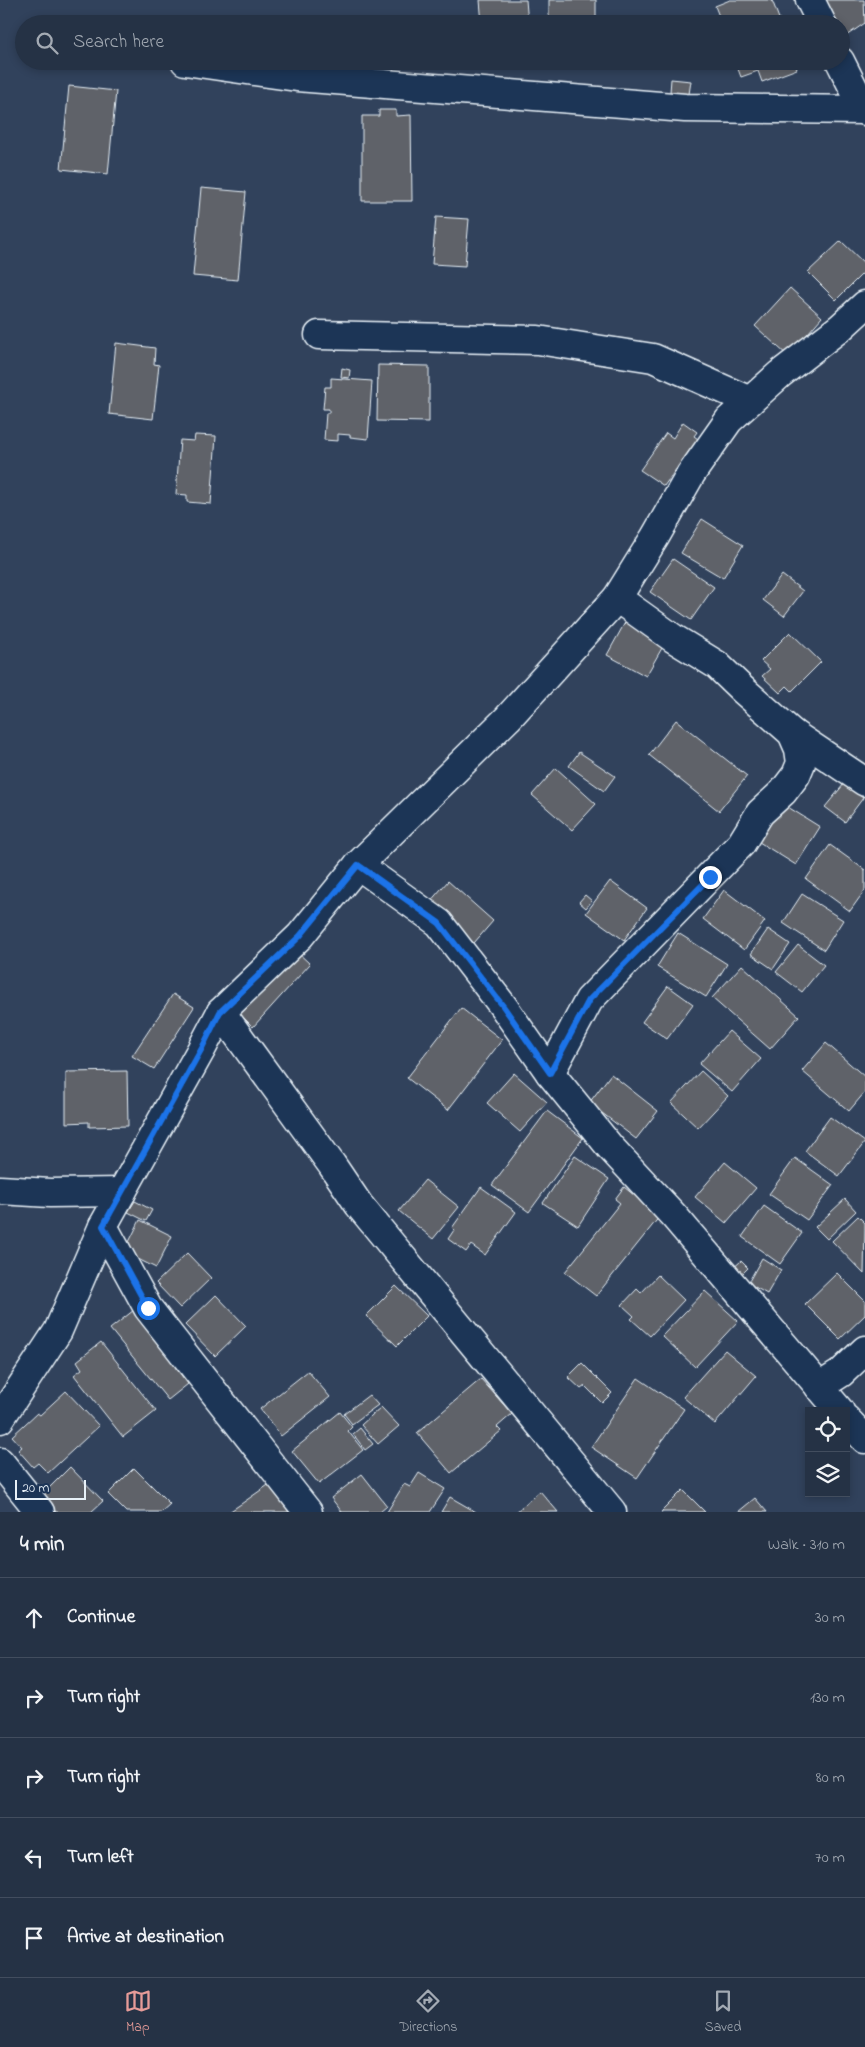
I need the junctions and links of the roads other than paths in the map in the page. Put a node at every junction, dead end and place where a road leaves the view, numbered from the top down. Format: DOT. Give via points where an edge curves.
graph roads {
  1 [pos="810,0"];
  2 [pos="818,15"];
  3 [pos="248,70"];
  4 [pos="844,70"];
  5 [pos="865,111"];
  6 [pos="865,305"];
  7 [pos="319,336"];
  8 [pos="750,401"];
  9 [pos="617,598"];
  10 [pos="792,733"];
  11 [pos="865,782"];
  12 [pos="358,865"];
  13 [pos="220,1012"];
  14 [pos="550,1073"];
  15 [pos="0,1190"];
  16 [pos="122,1192"];
  17 [pos="103,1226"];
  18 [pos="865,1350"];
  19 [pos="819,1387"];
  20 [pos="836,1407"];
  21 [pos="0,1419"];
  22 [pos="850,1423"];
  23 [pos="865,1439"];
  24 [pos="0,1462"];
  25 [pos="40,1512"];
  26 [pos="308,1512"];
  27 [pos="612,1512"];
  1 -- 2 [label="street"];
  3 -- 5 [label="street" via="297,77 685,108"];
  4 -- 5 [label="street"];
  6 -- 8 [label="street"];
  7 -- 8 [label="street" via="538,340 653,358"];
  8 -- 9 [label="street" via="729,420 691,474"];
  9 -- 10 [label="street" via="717,665"];
  9 -- 12 [label="street" via="508,718"];
  10 -- 11 [label="street"];
  10 -- 14 [label="street" via="799,749 800,763 796,774 760,814 741,844 589,1000"];
  12 -- 13 [label="street" via="300,936"];
  12 -- 14 [label="street" via="439,923"];
  13 -- 16 [label="street"];
  13 -- 27 [label="street" via="359,1204"];
  14 -- 19 [label="street" via="610,1147 674,1216"];
  15 -- 16 [label="street"];
  16 -- 17 [label="street"];
  17 -- 21 [label="street" via="58,1331"];
  17 -- 26 [label="street" via="148,1308"];
  18 -- 19 [label="street" via="842,1373"];
  19 -- 20 [label="street"];
  22 -- 23 [label="street"];
  24 -- 25 [label="street"];
}
